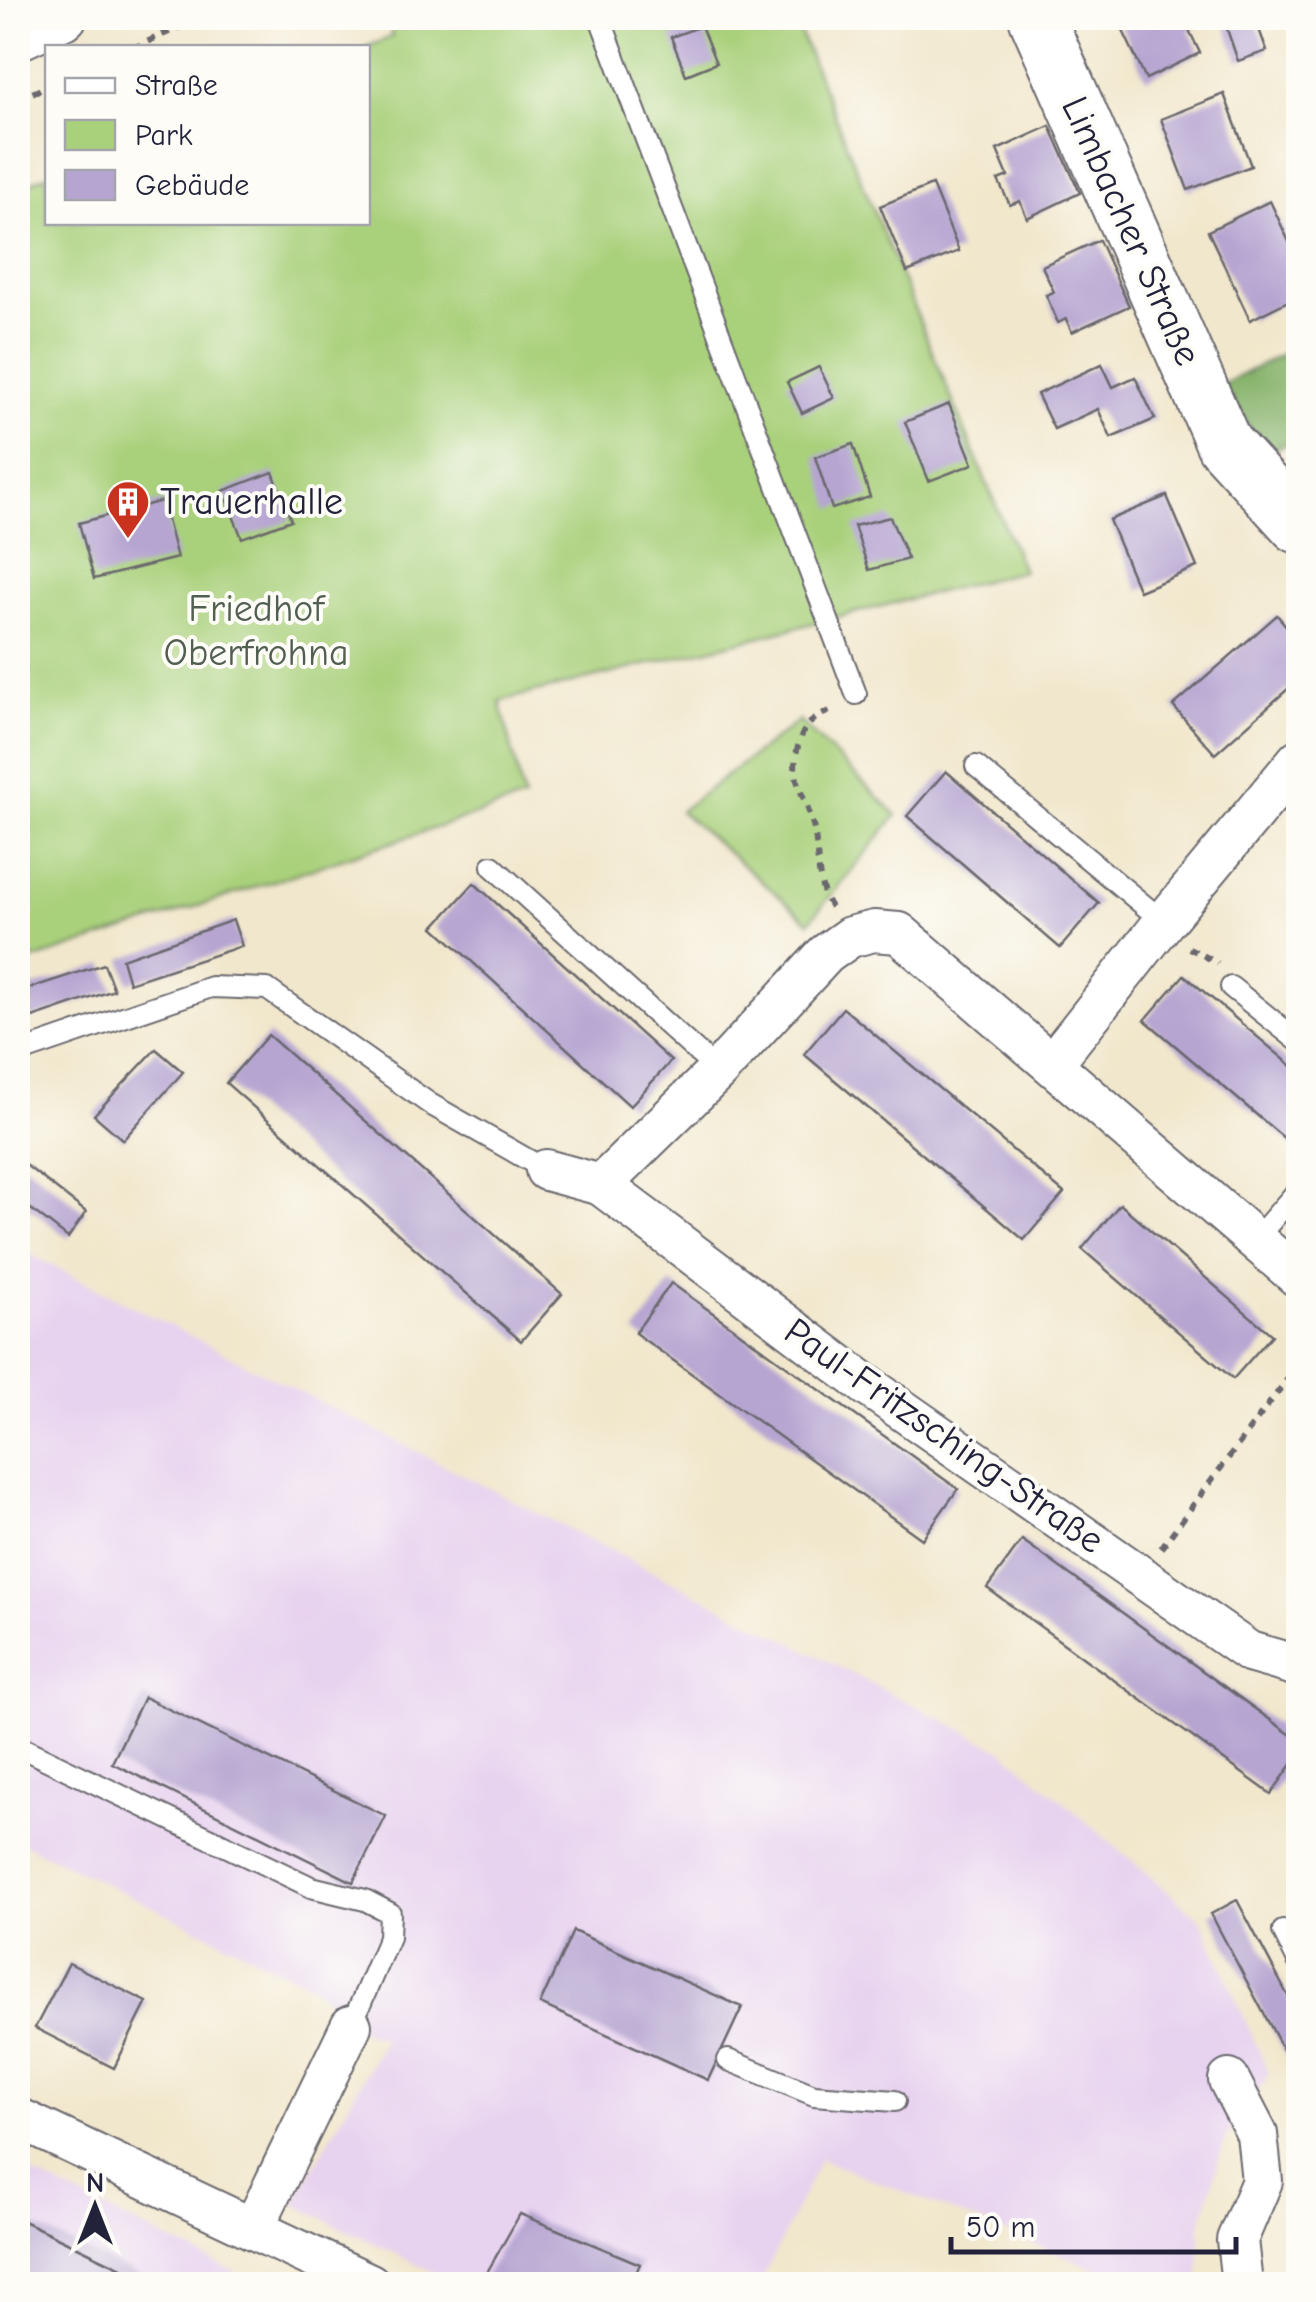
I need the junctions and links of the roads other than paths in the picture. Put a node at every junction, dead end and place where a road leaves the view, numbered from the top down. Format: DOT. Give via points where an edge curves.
graph roads {
  1 [pos="66,18"];
  2 [pos="600,18"];
  3 [pos="1037,18"];
  4 [pos="18,40"];
  5 [pos="1298,524"];
  6 [pos="856,694"];
  7 [pos="1298,760"];
  8 [pos="976,766"];
  9 [pos="492,866"];
  10 [pos="1161,926"];
  11 [pos="1231,987"];
  12 [pos="1298,1042"];
  13 [pos="18,1052"];
  14 [pos="1052,1064"];
  15 [pos="718,1071"];
  16 [pos="546,1170"];
  17 [pos="601,1185"];
  18 [pos="1298,1190"];
  19 [pos="1255,1240"];
  20 [pos="1298,1277"];
  21 [pos="1298,1666"];
  22 [pos="18,1746"];
  23 [pos="1283,1931"];
  24 [pos="1298,1961"];
  25 [pos="351,2026"];
  26 [pos="728,2060"];
  27 [pos="1229,2080"];
  28 [pos="894,2102"];
  29 [pos="18,2118"];
  30 [pos="253,2229"];
  31 [pos="370,2284"];
  32 [pos="1242,2284"];
  1 -- 4 [label="street"];
  2 -- 6 [label="lane"];
  3 -- 5 [label="street, Limbacher Straße" via="1224,444"];
  7 -- 10 [label="street"];
  8 -- 10 [label="lane"];
  9 -- 15 [label="lane"];
  10 -- 14 [label="street"];
  11 -- 12 [label="lane"];
  13 -- 16 [label="lane" via="211,987 266,989 430,1104"];
  14 -- 15 [label="street" via="899,934 874,931 850,936 826,954"];
  14 -- 19 [label="street"];
  15 -- 17 [label="street"];
  16 -- 17 [label="street, Paul-Fritzsching-Straße"];
  17 -- 21 [label="street, Paul-Fritzsching-Straße" via="864,1384 1248,1652"];
  18 -- 19 [label="lane"];
  19 -- 20 [label="street"];
  22 -- 25 [label="lane" via="311,1887 390,1913 389,1936"];
  23 -- 24 [label="lane"];
  25 -- 30 [label="street"];
  26 -- 28 [label="lane" via="814,2095"];
  27 -- 32 [label="street" via="1258,2134 1262,2181 1236,2240"];
  29 -- 30 [label="street"];
  30 -- 31 [label="street"];
}
